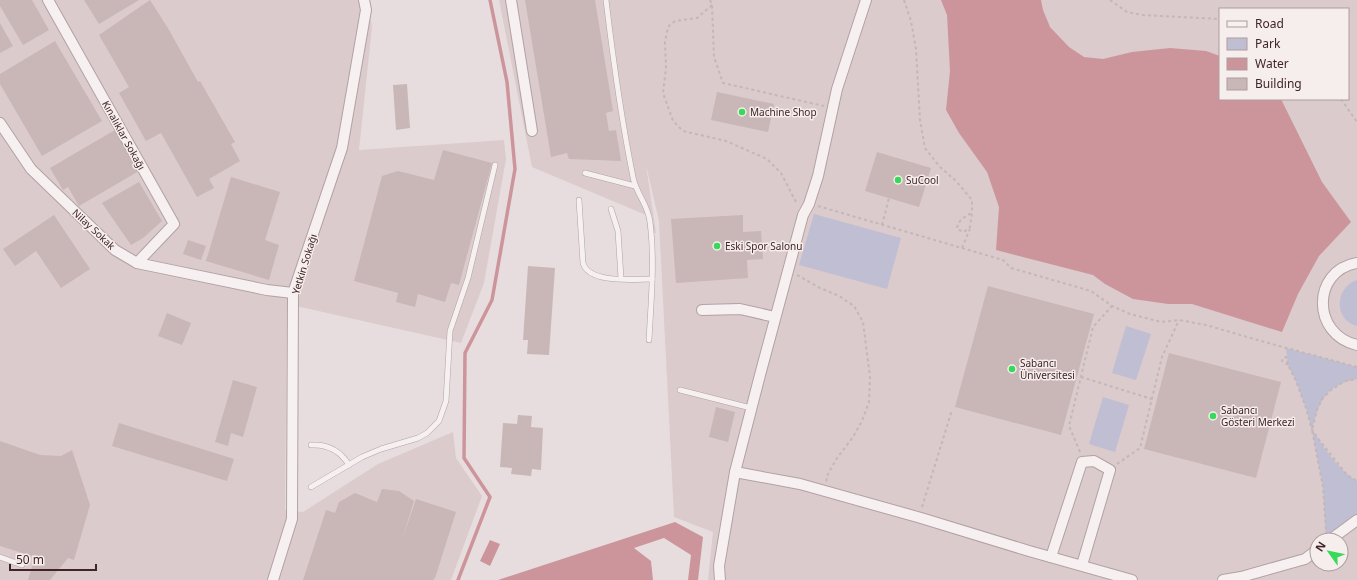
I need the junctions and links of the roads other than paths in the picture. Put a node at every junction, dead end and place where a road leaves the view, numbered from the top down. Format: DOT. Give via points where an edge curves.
graph roads {
  1 [pos="48,0"];
  2 [pos="364,0"];
  3 [pos="511,0"];
  4 [pos="606,0"];
  5 [pos="866,0"];
  6 [pos="0,123"];
  7 [pos="532,131"];
  8 [pos="495,165"];
  9 [pos="585,173"];
  10 [pos="635,186"];
  11 [pos="579,200"];
  12 [pos="611,209"];
  13 [pos="137,263"];
  14 [pos="1357,263"];
  15 [pos="621,278"];
  16 [pos="652,279"];
  17 [pos="293,293"];
  18 [pos="702,310"];
  19 [pos="775,317"];
  20 [pos="649,340"];
  21 [pos="1357,345"];
  22 [pos="680,390"];
  23 [pos="751,408"];
  24 [pos="311,445"];
  25 [pos="349,465"];
  26 [pos="735,472"];
  27 [pos="311,487"];
  28 [pos="1357,520"];
  29 [pos="1335,532"];
  30 [pos="1309,556"];
  31 [pos="0,557"];
  32 [pos="1051,557"];
  33 [pos="22,564"];
  34 [pos="1082,566"];
  35 [pos="273,580"];
  36 [pos="720,580"];
  37 [pos="1132,580"];
  38 [pos="1223,580"];
  1 -- 13 [label="street, Kınalıklar Sokağı" via="174,224"];
  2 -- 17 [label="street, Yetkin Sokağı" via="366,10 342,148"];
  3 -- 7 [label="street"];
  4 -- 10 [label="lane" via="620,111"];
  5 -- 19 [label="street" via="837,89 818,176 803,216"];
  6 -- 13 [label="street, Nilay Sokak" via="31,169 115,250"];
  8 -- 25 [label="lane" via="470,272 450,331 446,401 442,416 433,427 418,438 362,456"];
  9 -- 10 [label="lane"];
  10 -- 16 [label="lane" via="645,202 650,220"];
  11 -- 15 [label="lane" via="584,266 589,272 600,277"];
  12 -- 15 [label="lane" via="618,231"];
  13 -- 17 [label="street, Nilay Sokak"];
  14 -- 21 [label="street" via="1346,266 1333,276 1325,290 1322,306 1331,329 1343,340"];
  15 -- 16 [label="lane"];
  16 -- 20 [label="lane"];
  17 -- 35 [label="street, Yetkin Sokağı" via="292,519"];
  18 -- 19 [label="street" via="740,309"];
  19 -- 23 [label="street"];
  22 -- 23 [label="lane"];
  23 -- 26 [label="street"];
  24 -- 25 [label="lane" via="333,448"];
  25 -- 27 [label="lane"];
  26 -- 32 [label="street" via="800,484"];
  26 -- 36 [label="street" via="719,566"];
  28 -- 29 [label="street"];
  30 -- 38 [label="street"];
  31 -- 33 [label="lane"];
  32 -- 34 [label="street"];
  32 -- 34 [label="street" via="1082,462 1094,461 1110,470"];
  34 -- 37 [label="street"];
}
